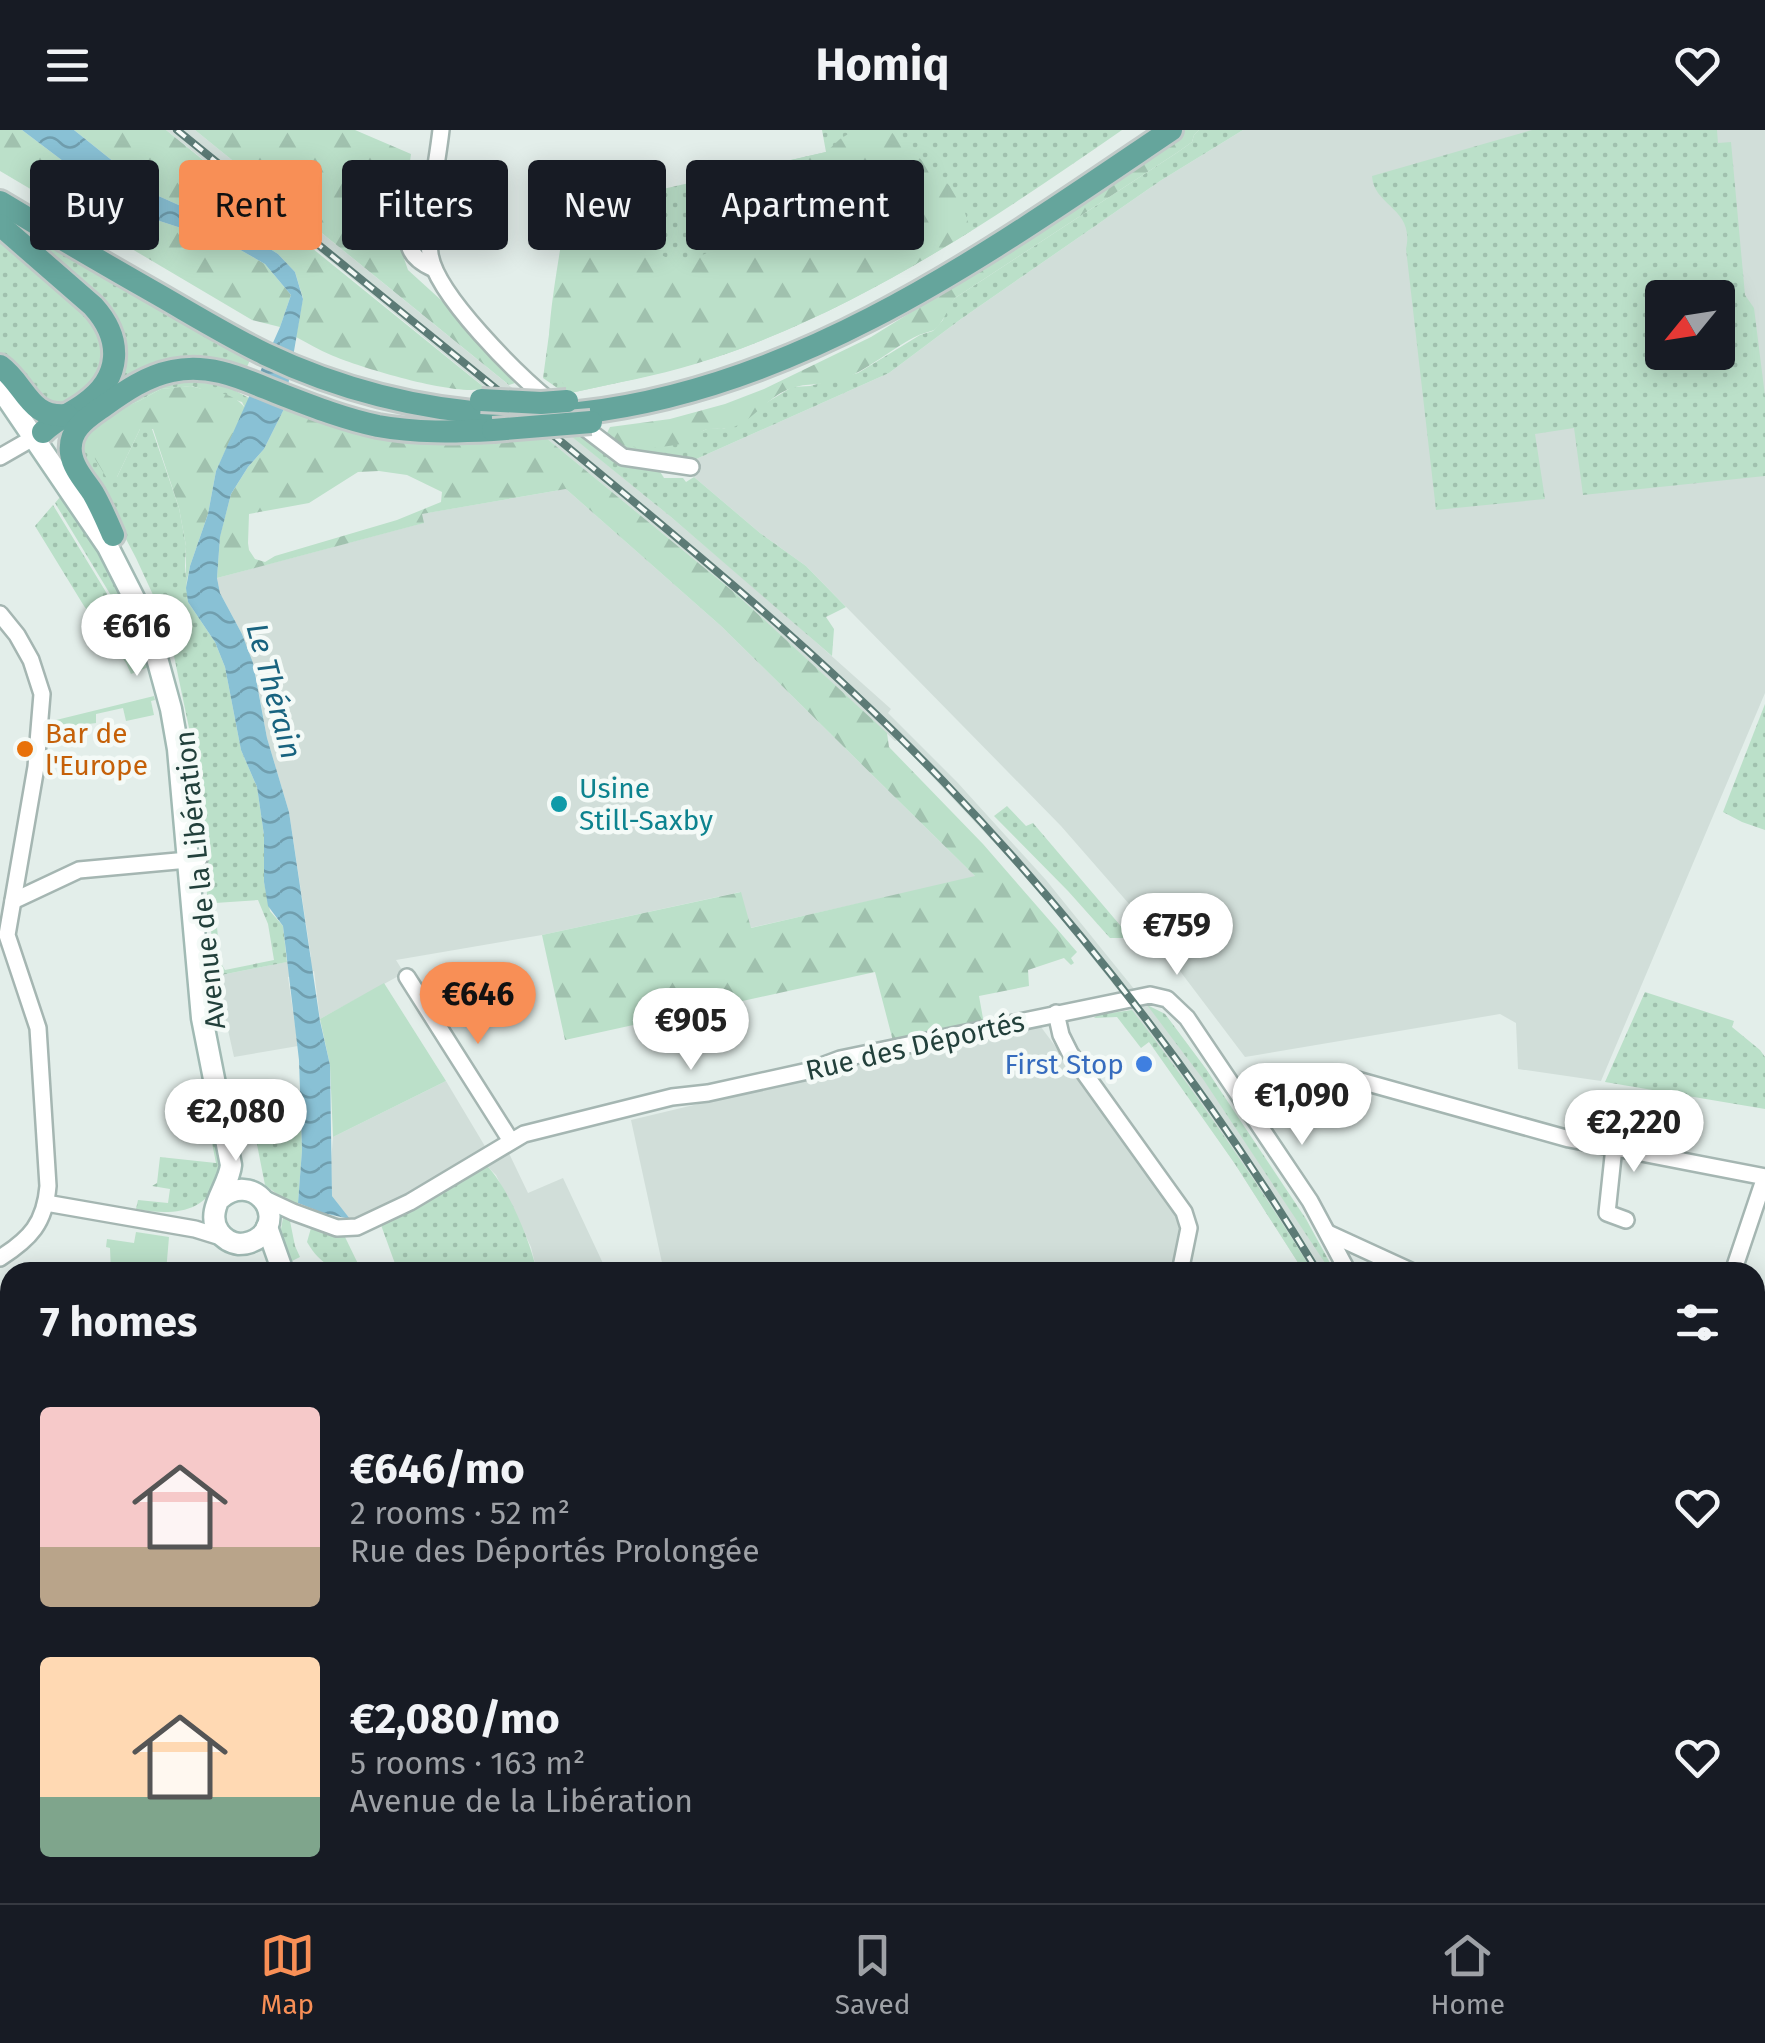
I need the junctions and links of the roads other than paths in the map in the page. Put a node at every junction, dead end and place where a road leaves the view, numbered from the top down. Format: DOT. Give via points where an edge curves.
graph roads {
  1 [pos="441,130"];
  2 [pos="1143,130"];
  3 [pos="1172,130"];
  4 [pos="0,184"];
  5 [pos="0,202"];
  6 [pos="0,225"];
  7 [pos="242,335"];
  8 [pos="0,367"];
  9 [pos="0,388"];
  10 [pos="579,412"];
  11 [pos="492,415"];
  12 [pos="74,418"];
  13 [pos="38,435"];
  14 [pos="0,458"];
  15 [pos="690,467"];
  16 [pos="113,535"];
  17 [pos="0,614"];
  18 [pos="166,670"];
  19 [pos="194,860"];
  20 [pos="8,911"];
  21 [pos="407,977"];
  22 [pos="1056,1014"];
  23 [pos="1238,1091"];
  24 [pos="511,1140"];
  25 [pos="1614,1147"];
  26 [pos="1765,1177"];
  27 [pos="260,1196"];
  28 [pos="218,1202"];
  29 [pos="46,1203"];
  30 [pos="293,1212"];
  31 [pos="1626,1220"];
  32 [pos="268,1223"];
  33 [pos="164,1224"];
  34 [pos="1327,1231"];
  35 [pos="225,1238"];
  36 [pos="248,1243"];
  37 [pos="0,1258"];
  38 [pos="274,1262"];
  39 [pos="279,1262"];
  40 [pos="1182,1262"];
  41 [pos="1343,1262"];
  42 [pos="1392,1262"];
  43 [pos="1736,1262"];
  1 -- 15 [label="street" via="430,240 434,269 450,295 515,371 611,450"];
  2 -- 10 [label="main road" via="950,257 824,326 751,358"];
  3 -- 10 [label="main road" via="886,310 707,387"];
  4 -- 7 [label="main road"];
  5 -- 7 [label="main road"];
  6 -- 12 [label="main road" via="86,299 113,337 108,378"];
  7 -- 11 [label="main road" via="270,356 402,402"];
  8 -- 12 [label="main road" via="39,411"];
  8 -- 13 [label="main road, Avenue de la Libération"];
  9 -- 13 [label="main road, Avenue de la Libération"];
  10 -- 11 [label="main road"];
  11 -- 12 [label="main road" via="438,432 390,428 193,368 159,374"];
  12 -- 13 [label="main road" via="58,434"];
  12 -- 16 [label="main road" via="71,457"];
  13 -- 14 [label="street"];
  13 -- 16 [label="main road, Avenue de la Libération"];
  13 -- 18 [label="main road, Avenue de la Libération" via="114,558"];
  16 -- 18 [label="main road, Avenue de la Libération" via="146,596"];
  17 -- 20 [label="street" via="32,660 42,694 36,767"];
  18 -- 19 [label="main road, Avenue de la Libération" via="189,750"];
  19 -- 20 [label="street" via="79,870"];
  19 -- 27 [label="main road, Avenue de la Libération" via="218,1045 240,1156"];
  19 -- 28 [label="main road, Avenue de la Libération" via="202,1018 231,1164"];
  20 -- 29 [label="street" via="8,941 40,1038"];
  21 -- 24 [label="street"];
  22 -- 23 [label="street, Rue des Déportés" via="1161,996 1182,1012"];
  22 -- 24 [label="street, Rue des Déportés" via="641,1104"];
  22 -- 40 [label="street" via="1070,1054 1184,1212 1189,1228"];
  23 -- 25 [label="street" via="1286,1076 1350,1078"];
  23 -- 34 [label="street, Rue des Déportés"];
  24 -- 30 [label="street, Rue des Déportés" via="359,1226 341,1228"];
  25 -- 26 [label="street"];
  25 -- 31 [label="street" via="1607,1213"];
  26 -- 43 [label="street"];
  27 -- 28 [label="main road" via="238,1189"];
  27 -- 30 [label="street, Rue des Déportés"];
  27 -- 32 [label="main road"];
  28 -- 33 [label="street" via="193,1219"];
  28 -- 35 [label="main road" via="214,1222"];
  29 -- 33 [label="street"];
  29 -- 37 [label="street" via="29,1236"];
  30 -- 32 [label="street" via="279,1212"];
  32 -- 36 [label="main road"];
  32 -- 39 [label="main road"];
  33 -- 35 [label="street"];
  34 -- 41 [label="street, Rue des Déportés"];
  34 -- 42 [label="street"];
  35 -- 36 [label="main road"];
  36 -- 38 [label="main road"];
}
